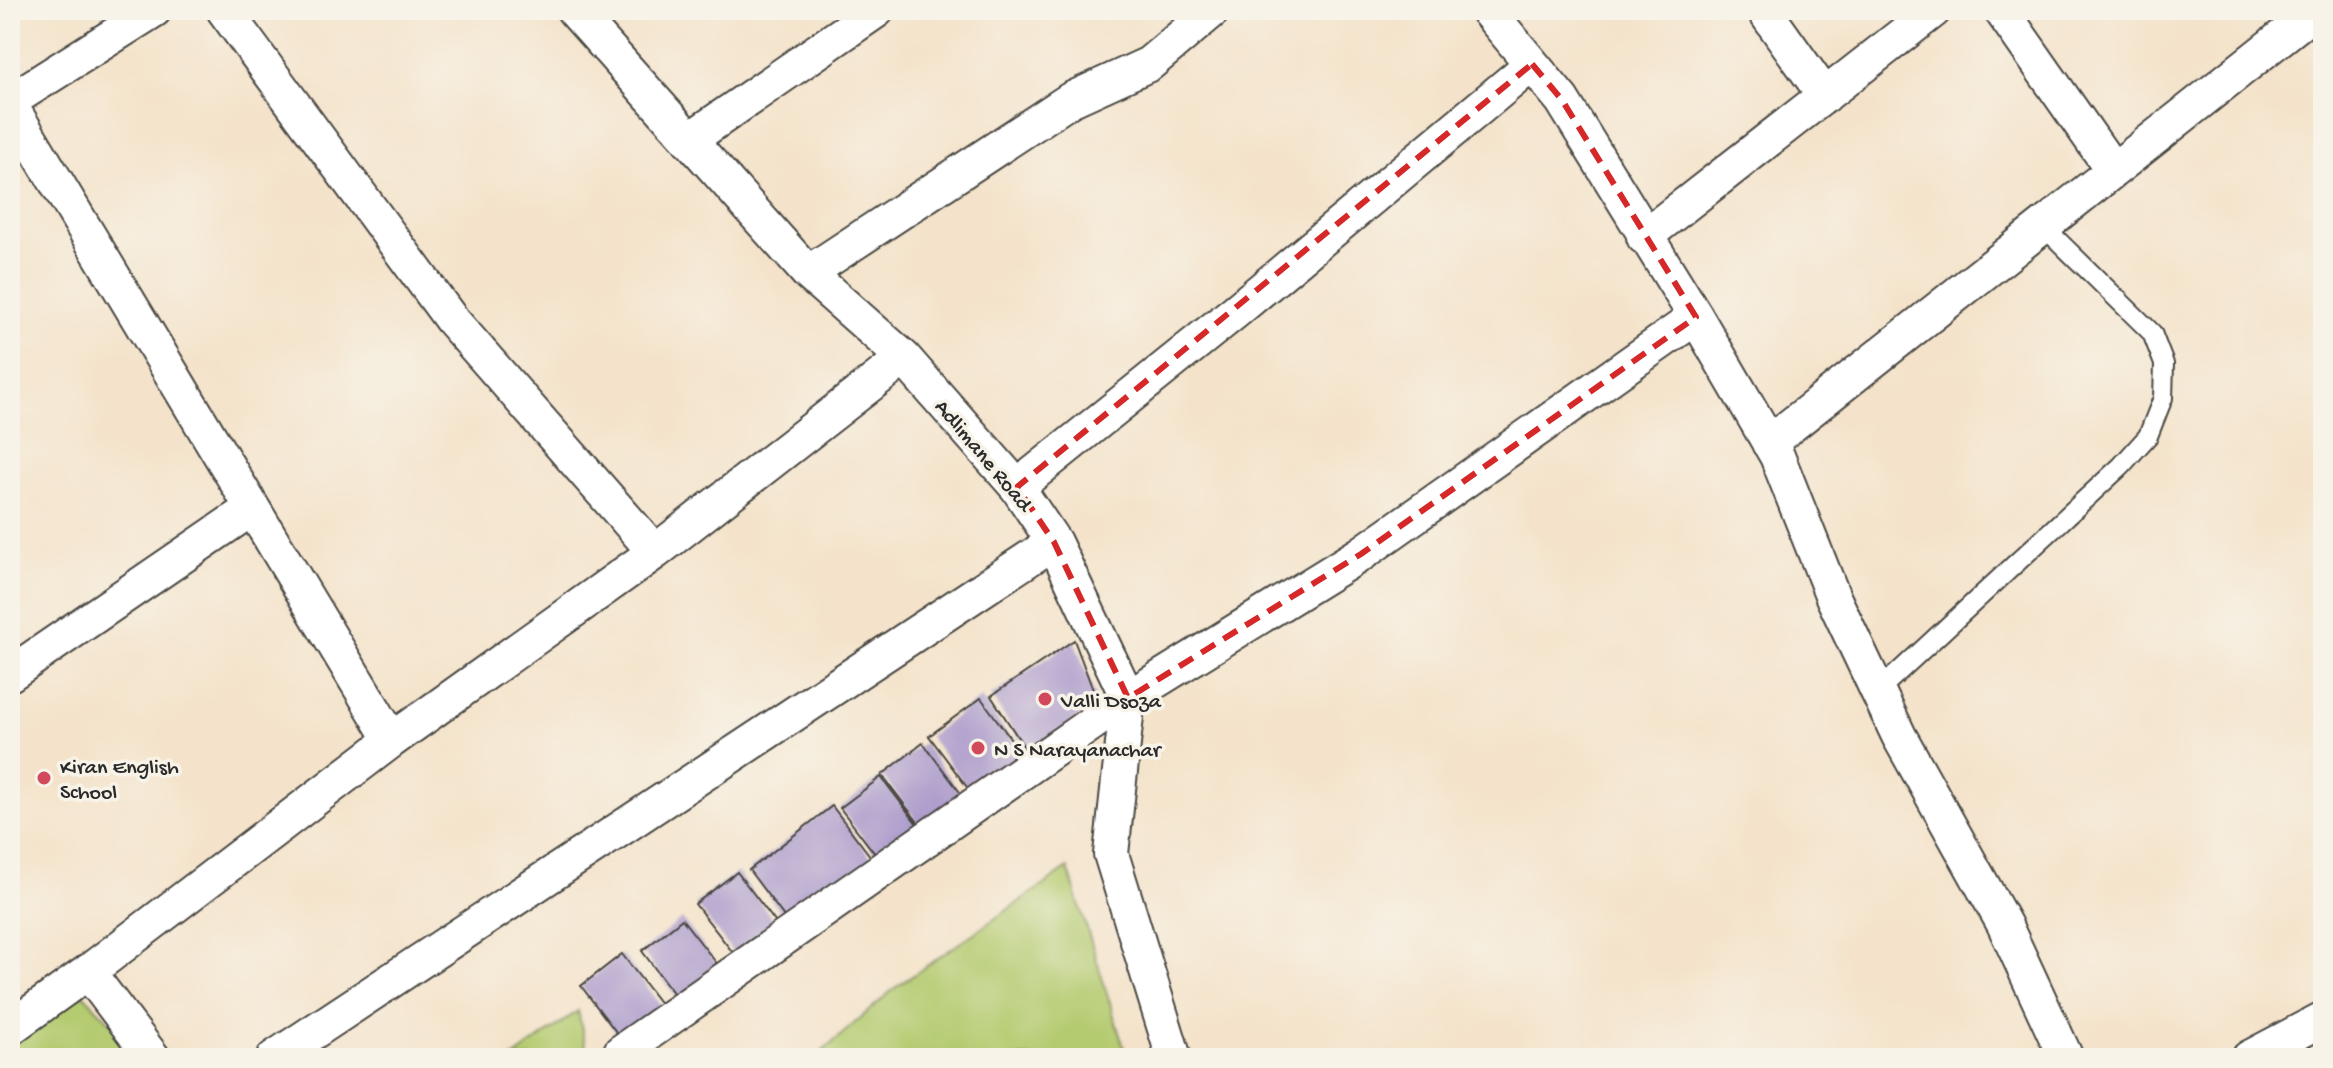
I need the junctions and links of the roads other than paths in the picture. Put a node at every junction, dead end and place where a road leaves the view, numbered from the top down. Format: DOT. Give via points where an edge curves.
graph roads {
  1 [pos="154,10"];
  2 [pos="224,10"];
  3 [pos="574,10"];
  4 [pos="877,10"];
  5 [pos="1213,10"];
  6 [pos="1487,10"];
  7 [pos="1764,10"];
  8 [pos="1934,10"];
  9 [pos="2001,10"];
  10 [pos="2316,10"];
  11 [pos="115,20"];
  12 [pos="1532,64"];
  13 [pos="1825,96"];
  14 [pos="10,103"];
  15 [pos="689,140"];
  16 [pos="2113,170"];
  17 [pos="2043,226"];
  18 [pos="1644,237"];
  19 [pos="808,273"];
  20 [pos="1696,317"];
  21 [pos="904,358"];
  22 [pos="1769,443"];
  23 [pos="1017,487"];
  24 [pos="251,509"];
  25 [pos="1054,542"];
  26 [pos="655,552"];
  27 [pos="10,674"];
  28 [pos="1878,691"];
  29 [pos="1128,698"];
  30 [pos="392,740"];
  31 [pos="88,972"];
  32 [pos="2323,1019"];
  33 [pos="10,1028"];
  34 [pos="621,1052"];
  35 [pos="153,1058"];
  36 [pos="274,1058"];
  37 [pos="1174,1058"];
  38 [pos="2066,1058"];
  39 [pos="2249,1058"];
  1 -- 11 [label="street"];
  2 -- 26 [label="street" via="451,319"];
  3 -- 15 [label="street, Adlimane Road"];
  4 -- 15 [label="street"];
  5 -- 19 [label="street" via="1149,64 1070,100"];
  6 -- 12 [label="street"];
  7 -- 13 [label="street"];
  8 -- 13 [label="street"];
  9 -- 16 [label="street"];
  10 -- 16 [label="street"];
  11 -- 14 [label="street"];
  12 -- 18 [label="street" via="1562,100"];
  12 -- 23 [label="street"];
  13 -- 18 [label="street"];
  14 -- 24 [label="street"];
  15 -- 19 [label="street, Adlimane Road"];
  16 -- 17 [label="street"];
  17 -- 22 [label="street"];
  17 -- 28 [label="lane" via="2152,333 2164,364 2163,398 2148,436 2121,466"];
  18 -- 20 [label="street"];
  19 -- 21 [label="street, Adlimane Road"];
  20 -- 22 [label="street"];
  20 -- 29 [label="street" via="1361,554"];
  21 -- 23 [label="street, Adlimane Road"];
  21 -- 26 [label="street"];
  22 -- 28 [label="street"];
  23 -- 25 [label="street, Adlimane Road"];
  24 -- 27 [label="street"];
  24 -- 30 [label="street"];
  25 -- 29 [label="street, Adlimane Road"];
  25 -- 36 [label="street"];
  26 -- 30 [label="street"];
  28 -- 38 [label="street" via="2004,924"];
  29 -- 34 [label="street"];
  29 -- 37 [label="street" via="1111,854"];
  30 -- 31 [label="street"];
  31 -- 33 [label="street"];
  31 -- 35 [label="street"];
  32 -- 39 [label="street"];
}
